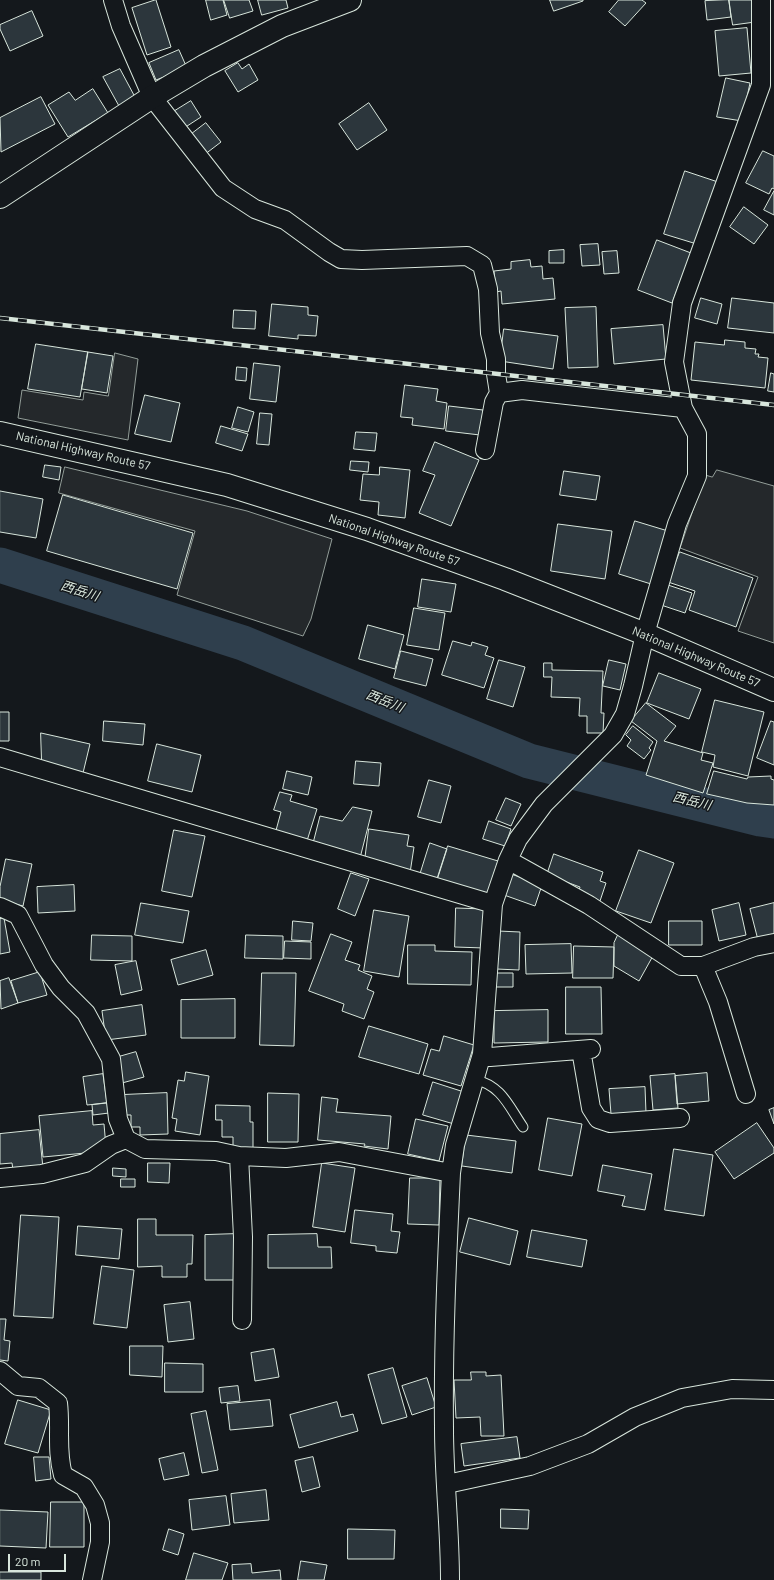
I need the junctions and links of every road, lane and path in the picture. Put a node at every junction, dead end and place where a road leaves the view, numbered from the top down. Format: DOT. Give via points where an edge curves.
graph roads {
  1 [pos="114,0"];
  2 [pos="350,0"];
  3 [pos="761,0"];
  4 [pos="152,97"];
  5 [pos="2,190"];
  6 [pos="500,393"];
  7 [pos="684,408"];
  8 [pos="0,433"];
  9 [pos="485,450"];
  10 [pos="645,634"];
  11 [pos="774,690"];
  12 [pos="0,757"];
  13 [pos="508,860"];
  14 [pos="493,904"];
  15 [pos="0,907"];
  16 [pos="774,943"];
  17 [pos="703,966"];
  18 [pos="482,1054"];
  19 [pos="474,1079"];
  20 [pos="746,1094"];
  21 [pos="680,1118"];
  22 [pos="523,1127"];
  23 [pos="126,1139"];
  24 [pos="239,1156"];
  25 [pos="451,1173"];
  26 [pos="0,1178"];
  27 [pos="242,1320"];
  28 [pos="0,1371"];
  29 [pos="774,1390"];
  30 [pos="447,1484"];
  31 [pos="92,1580"];
  32 [pos="450,1580"];
  1 -- 4 [label="street" via="121,26"];
  2 -- 4 [label="main road" via="282,26 204,66"];
  3 -- 7 [label="street" via="761,85 682,303 674,362"];
  4 -- 5 [label="main road"];
  4 -- 6 [label="street" via="223,188 255,209 285,220 341,259 467,256 482,265 488,289 490,333"];
  6 -- 7 [label="street" via="522,390"];
  6 -- 9 [label="street" via="494,402"];
  7 -- 10 [label="street" via="697,434 697,476 677,524"];
  8 -- 10 [label="main road, National Highway Route 57" via="227,485 367,529"];
  10 -- 11 [label="main road, National Highway Route 57"];
  10 -- 13 [label="street" via="634,686 625,714 613,735 544,804 518,839"];
  12 -- 14 [label="street"];
  13 -- 14 [label="street"];
  13 -- 17 [label="street" via="589,905 682,966"];
  14 -- 18 [label="street"];
  15 -- 23 [label="street" via="18,915 44,965 61,988 86,1013 110,1060 118,1119"];
  16 -- 17 [label="street" via="754,947"];
  17 -- 20 [label="street" via="718,1002"];
  18 -- 19 [label="street"];
  18 -- 21 [label="street" via="490,1057 586,1049 591,1108 598,1119 610,1123"];
  19 -- 22 [label="lane" via="488,1082 499,1091"];
  19 -- 25 [label="street" via="455,1145"];
  23 -- 24 [label="street" via="145,1149 216,1151"];
  23 -- 26 [label="street" via="111,1145 85,1163 42,1174"];
  24 -- 25 [label="street" via="286,1158 338,1152"];
  24 -- 27 [label="street" via="243,1237"];
  25 -- 30 [label="street" via="444,1343"];
  28 -- 31 [label="street" via="18,1386 39,1388 58,1403 59,1459 64,1475 84,1487 95,1505 100,1523 100,1542"];
  29 -- 30 [label="street" via="732,1389 682,1398 635,1416 588,1444 537,1463"];
  30 -- 32 [label="street"];
}
